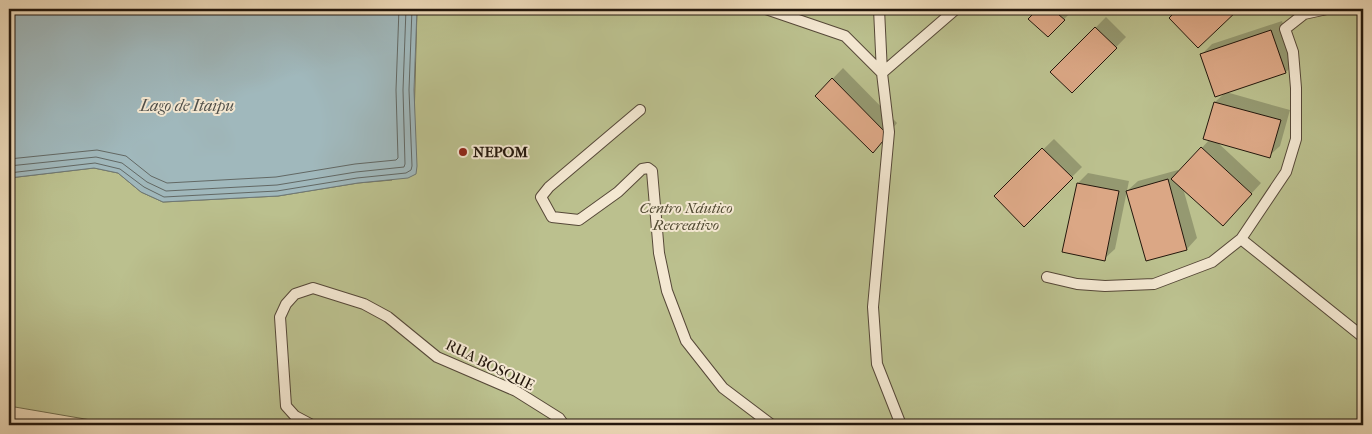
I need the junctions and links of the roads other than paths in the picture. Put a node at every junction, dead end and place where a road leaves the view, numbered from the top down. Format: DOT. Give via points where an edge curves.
graph roads {
  1 [pos="766,9"];
  2 [pos="879,9"];
  3 [pos="956,9"];
  4 [pos="1327,9"];
  5 [pos="882,73"];
  6 [pos="640,110"];
  7 [pos="1241,239"];
  8 [pos="1047,277"];
  9 [pos="1363,337"];
  10 [pos="312,425"];
  11 [pos="564,425"];
  12 [pos="772,425"];
  13 [pos="901,425"];
  1 -- 5 [label="lane" via="845,36"];
  2 -- 5 [label="lane"];
  3 -- 5 [label="lane"];
  4 -- 7 [label="lane" via="1304,14 1285,29 1294,61 1296,140 1286,172"];
  5 -- 13 [label="lane" via="889,132 873,307 877,364"];
  6 -- 12 [label="lane" via="541,197 552,217 579,220 618,192 642,169 652,171 659,253 667,291 686,341 723,388"];
  7 -- 8 [label="lane" via="1212,262 1154,284 1105,286"];
  7 -- 9 [label="lane"];
  10 -- 11 [label="lane, RUA BOSQUE" via="295,416 286,406 280,317 295,294 313,288 364,304 388,317 437,357 516,392 559,418"];
}
